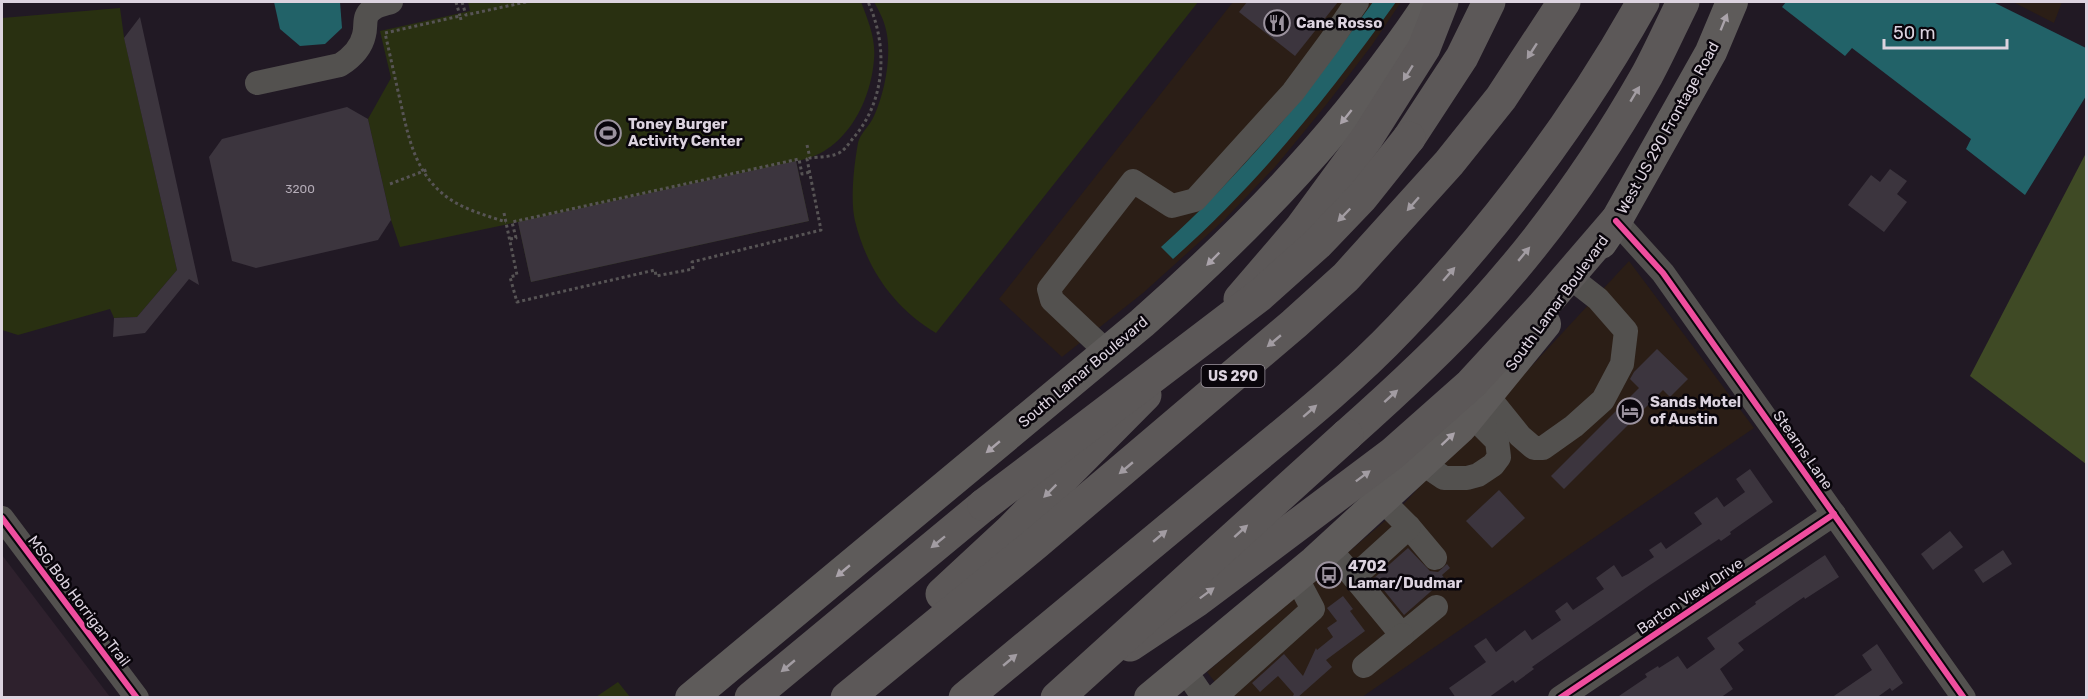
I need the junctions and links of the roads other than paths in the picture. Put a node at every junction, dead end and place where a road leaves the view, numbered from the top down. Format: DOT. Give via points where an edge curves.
graph roads {
  1 [pos="391,2"];
  2 [pos="1357,2"];
  3 [pos="1430,2"];
  4 [pos="1442,2"];
  5 [pos="1489,2"];
  6 [pos="1564,2"];
  7 [pos="1643,2"];
  8 [pos="1683,2"];
  9 [pos="1732,2"];
  10 [pos="257,83"];
  11 [pos="1616,221"];
  12 [pos="1575,281"];
  13 [pos="1107,352"];
  14 [pos="1479,405"];
  15 [pos="1422,463"];
  16 [pos="1382,500"];
  17 [pos="1834,514"];
  18 [pos="2,519"];
  19 [pos="1409,527"];
  20 [pos="1329,549"];
  21 [pos="1436,558"];
  22 [pos="1296,577"];
  23 [pos="1354,577"];
  24 [pos="1436,607"];
  25 [pos="1246,618"];
  26 [pos="1402,635"];
  27 [pos="1270,648"];
  28 [pos="1364,666"];
  29 [pos="1184,669"];
  30 [pos="1953,693"];
  31 [pos="137,698"];
  32 [pos="691,698"];
  33 [pos="750,698"];
  34 [pos="839,698"];
  35 [pos="847,698"];
  36 [pos="965,698"];
  37 [pos="1056,698"];
  38 [pos="1150,698"];
  39 [pos="1204,698"];
  40 [pos="1214,698"];
  41 [pos="1560,698"];
  1 -- 10 [label="street" via="368,14 364,35 350,59 332,67"];
  2 -- 13 [label="street" via="1293,92 1195,200 1172,206 1133,181 1049,289 1052,300"];
  3 -- 13 [label="main road, South Lamar Boulevard, one-way" via="1386,66 1308,162 1201,270"];
  4 -- 34 [label="highway, one-way" via="1424,48 1367,138 1301,228 1237,302"];
  5 -- 33 [label="highway, one-way, bridge" via="1462,57 1409,138 1362,197 1317,244 1260,295 984,506"];
  6 -- 35 [label="highway, US 290, one-way" via="1501,98 1449,164 1346,277 1035,544"];
  36 -- 7 [label="highway, one-way" via="1293,425 1399,329 1514,197 1559,136"];
  37 -- 8 [label="highway, one-way, bridge" via="1408,381 1479,308 1542,233 1594,161 1647,75"];
  11 -- 9 [label="main road, West US 290 Frontage Road, one-way" via="1712,52"];
  11 -- 12 [label="main road, South Lamar Boulevard"];
  11 -- 17 [label="street, Stearns Lane" via="1663,273"];
  37 -- 11 [label="highway, one-way" via="1196,601 1392,454 1471,384"];
  12 -- 14 [label="main road, South Lamar Boulevard"];
  12 -- 14 [label="street" via="1598,299 1626,331 1622,364 1602,400 1543,448 1534,448"];
  13 -- 32 [label="main road, South Lamar Boulevard, one-way"];
  15 -- 14 [label="main road, South Lamar Boulevard, one-way"];
  14 -- 15 [label="street" via="1497,441 1499,458 1493,465 1467,478 1444,478"];
  15 -- 16 [label="main road, South Lamar Boulevard"];
  16 -- 19 [label="street"];
  16 -- 20 [label="main road, South Lamar Boulevard"];
  17 -- 30 [label="street, Stearns Lane"];
  17 -- 41 [label="street, Barton View Drive"];
  18 -- 31 [label="street, MSG Bob Horrigan Trail"];
  19 -- 21 [label="street"];
  19 -- 23 [label="street"];
  20 -- 22 [label="main road, South Lamar Boulevard"];
  20 -- 23 [label="street"];
  22 -- 25 [label="main road, South Lamar Boulevard"];
  22 -- 27 [label="street" via="1313,609"];
  23 -- 26 [label="street"];
  24 -- 26 [label="street"];
  25 -- 27 [label="street"];
  25 -- 29 [label="main road, South Lamar Boulevard"];
  26 -- 28 [label="street"];
  27 -- 40 [label="street"];
  29 -- 38 [label="main road, South Lamar Boulevard"];
  29 -- 39 [label="street"];
}
